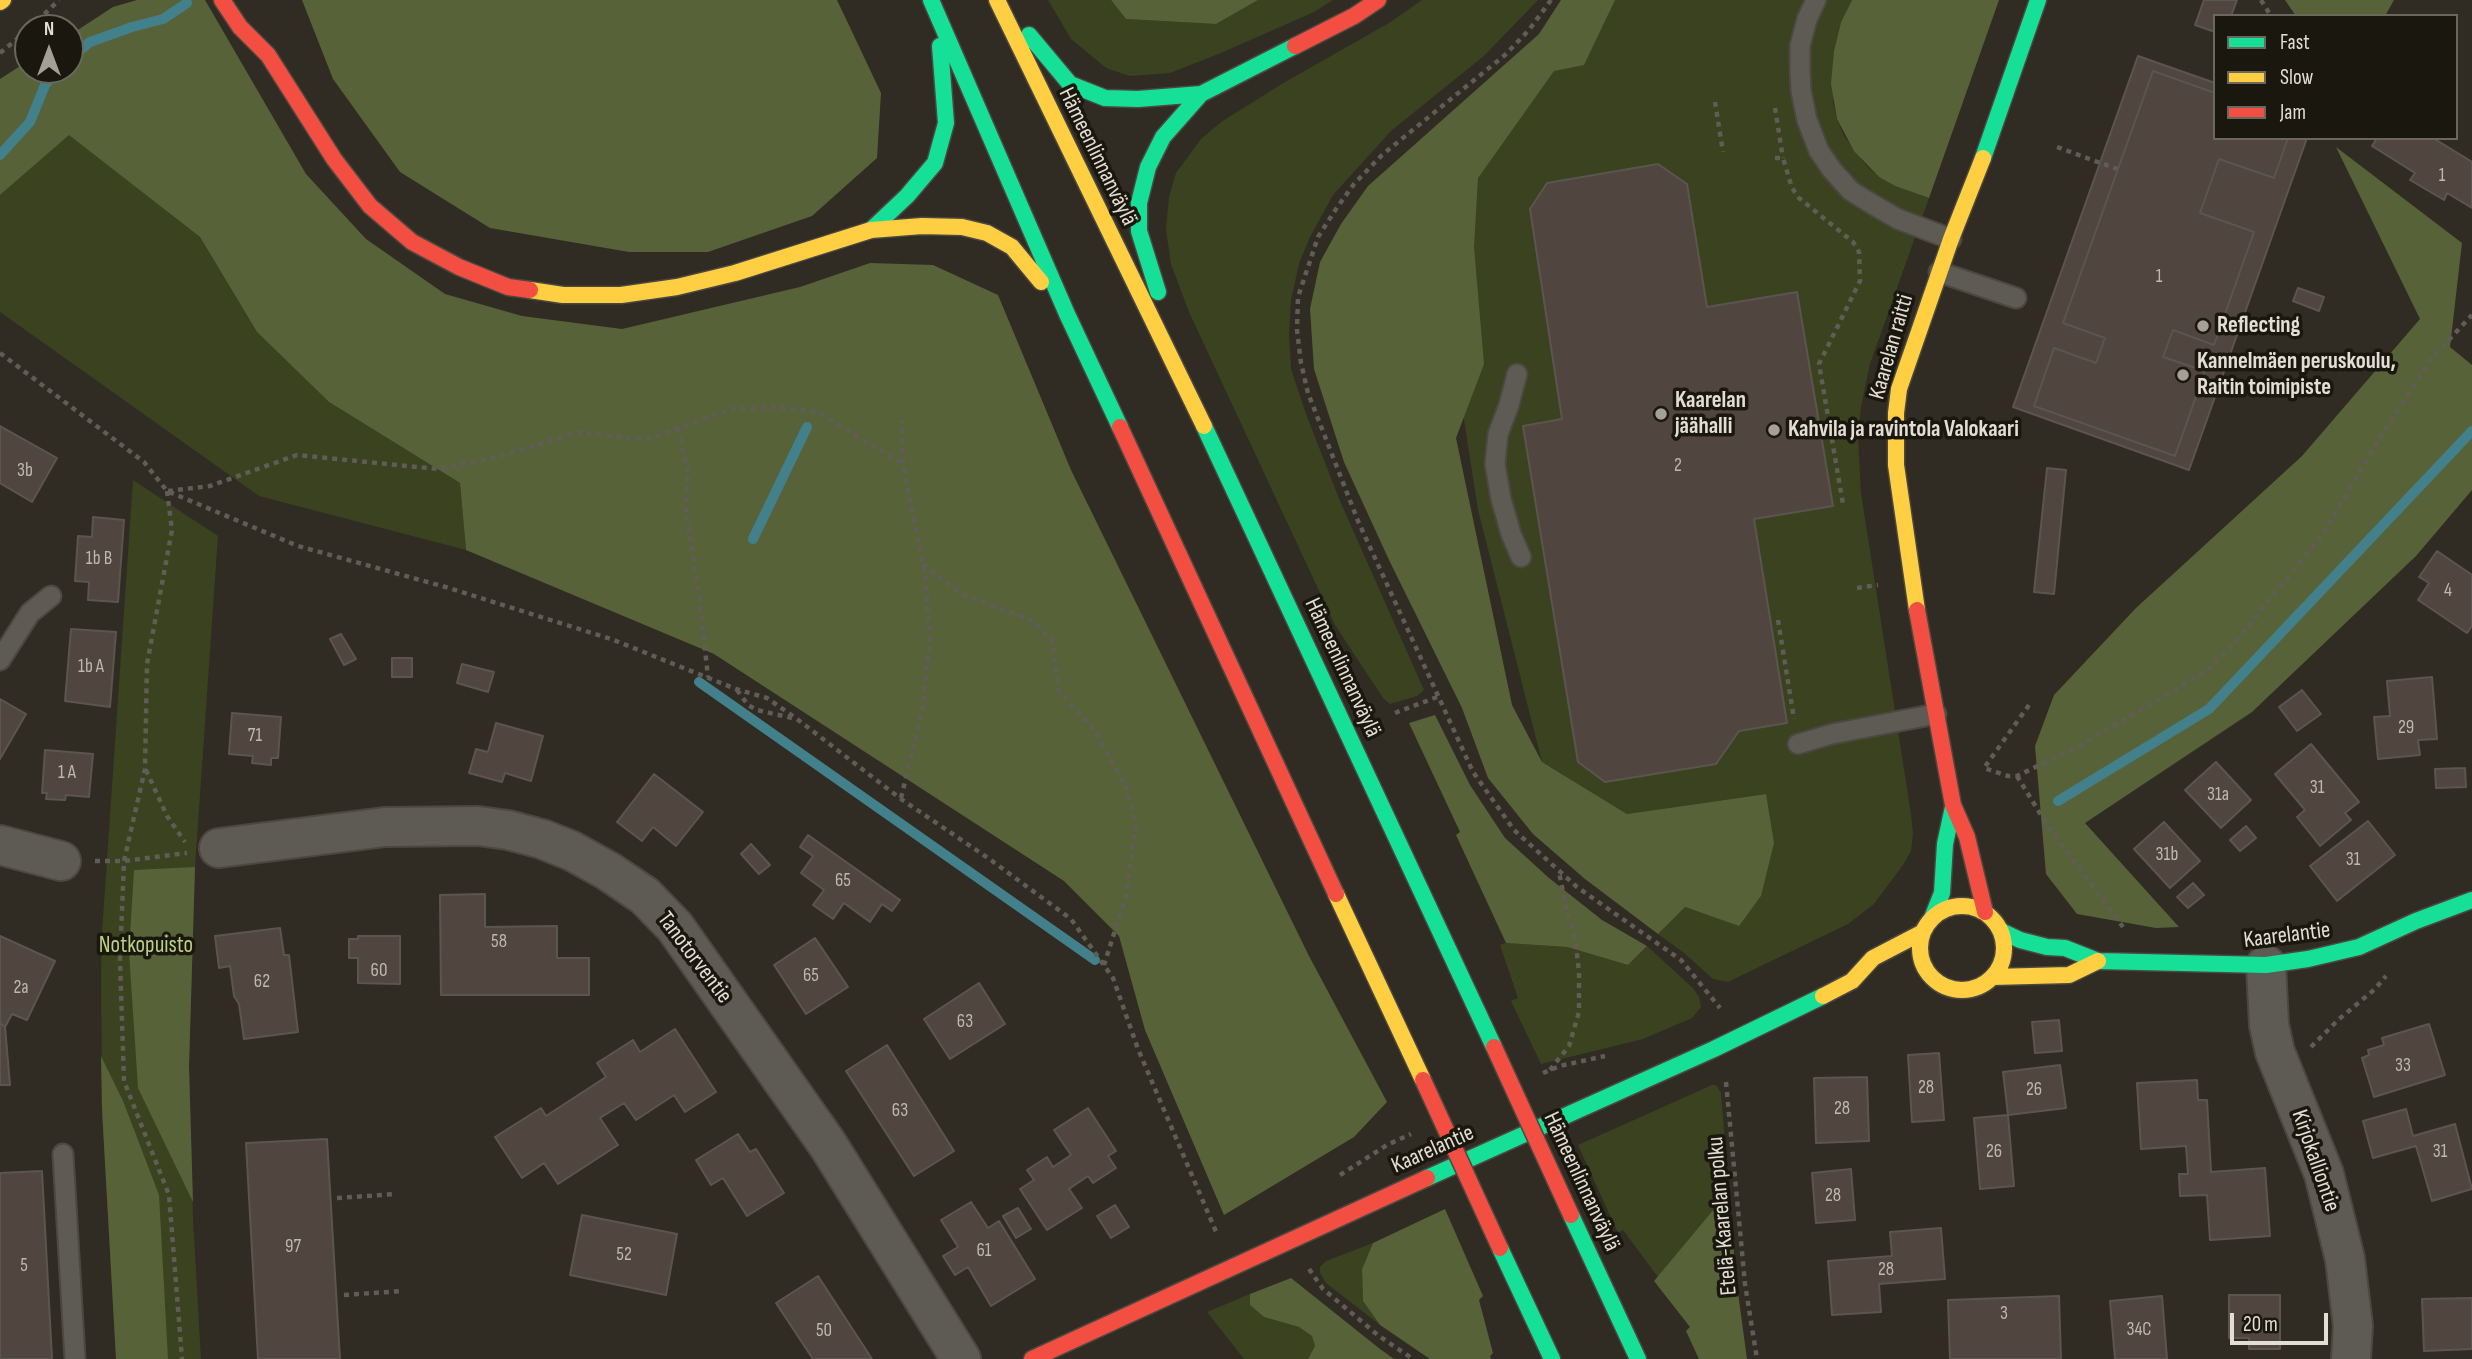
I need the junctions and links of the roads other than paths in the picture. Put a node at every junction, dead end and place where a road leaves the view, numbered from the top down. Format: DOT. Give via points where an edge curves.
graph roads {
  1 [pos="222,0"];
  2 [pos="931,0"];
  3 [pos="998,0"];
  4 [pos="1378,0"];
  5 [pos="1816,0"];
  6 [pos="2038,0"];
  7 [pos="938,16"];
  8 [pos="265,30"];
  9 [pos="268,55"];
  10 [pos="1201,94"];
  11 [pos="871,230"];
  12 [pos="1951,239"];
  13 [pos="1939,272"];
  14 [pos="2016,298"];
  15 [pos="1067,314"];
  16 [pos="1517,374"];
  17 [pos="1185,385"];
  18 [pos="1521,557"];
  19 [pos="51,596"];
  20 [pos="0,660"];
  21 [pos="1936,714"];
  22 [pos="1798,744"];
  23 [pos="1953,805"];
  24 [pos="0,845"];
  25 [pos="207,849"];
  26 [pos="61,861"];
  27 [pos="2472,900"];
  28 [pos="1985,912"];
  29 [pos="1927,925"];
  30 [pos="2001,931"];
  31 [pos="2098,961"];
  32 [pos="2266,965"];
  33 [pos="1912,975"];
  34 [pos="1992,977"];
  35 [pos="1932,978"];
  36 [pos="1873,980"];
  37 [pos="1852,981"];
  38 [pos="63,1154"];
  39 [pos="75,1359"];
  40 [pos="961,1359"];
  41 [pos="1031,1359"];
  42 [pos="1552,1359"];
  43 [pos="1638,1359"];
  44 [pos="2351,1359"];
  1 -- 9 [label="main road" via="240,27"];
  2 -- 7 [label="main road"];
  3 -- 10 [label="main road" via="1070,84 1105,98"];
  3 -- 17 [label="main road, Hämeenlinnanväylä"];
  4 -- 10 [label="main road"];
  5 -- 12 [label="lane" via="1800,46 1800,69 1807,120 1819,151 1851,191 1898,219"];
  6 -- 12 [label="main road, Kaarelan raitti"];
  7 -- 11 [label="main road" via="946,123 935,163"];
  7 -- 15 [label="main road"];
  8 -- 9 [label="main road"];
  9 -- 11 [label="main road" via="334,159 370,206 412,242 508,286 563,295 621,295 677,287"];
  10 -- 17 [label="main road" via="1163,137 1148,167 1139,203 1139,231"];
  11 -- 15 [label="main road" via="962,227 987,233 1012,247"];
  12 -- 13 [label="main road, Kaarelan raitti"];
  13 -- 14 [label="lane"];
  13 -- 21 [label="main road, Kaarelan raitti" via="1899,389 1895,440 1905,531"];
  15 -- 42 [label="main road, bridge"];
  16 -- 18 [label="lane" via="1498,434 1494,464"];
  17 -- 43 [label="main road, Hämeenlinnanväylä, bridge"];
  19 -- 20 [label="lane" via="30,613"];
  21 -- 22 [label="lane"];
  21 -- 23 [label="main road, Kaarelan raitti"];
  23 -- 28 [label="main road, Kaarelan raitti" via="1967,837"];
  23 -- 29 [label="main road, Kaarelan raitti" via="1942,893"];
  24 -- 26 [label="street"];
  25 -- 40 [label="street, Tanotorventie" via="385,827 478,826 533,836 572,851 645,896 675,928 828,1145"];
  27 -- 32 [label="main road, Kaarelantie" via="2350,949"];
  28 -- 29 [label="main road" via="1961,906 1945,909"];
  28 -- 30 [label="main road"];
  29 -- 35 [label="main road" via="1921,956"];
  29 -- 37 [label="main road, Kaarelantie" via="1873,958"];
  30 -- 31 [label="main road, Kaarelantie"];
  30 -- 34 [label="main road" via="2003,955"];
  31 -- 32 [label="main road, Kaarelantie"];
  31 -- 34 [label="main road, Kaarelantie" via="2069,975"];
  32 -- 44 [label="street, Kirjokalliontie" via="2275,1052 2324,1174 2345,1259 2353,1326"];
  33 -- 35 [label="main road"];
  34 -- 35 [label="main road" via="1963,990"];
  36 -- 37 [label="main road, Kaarelantie"];
  37 -- 41 [label="main road, Kaarelantie" via="1714,1049"];
  38 -- 39 [label="lane"];
}
